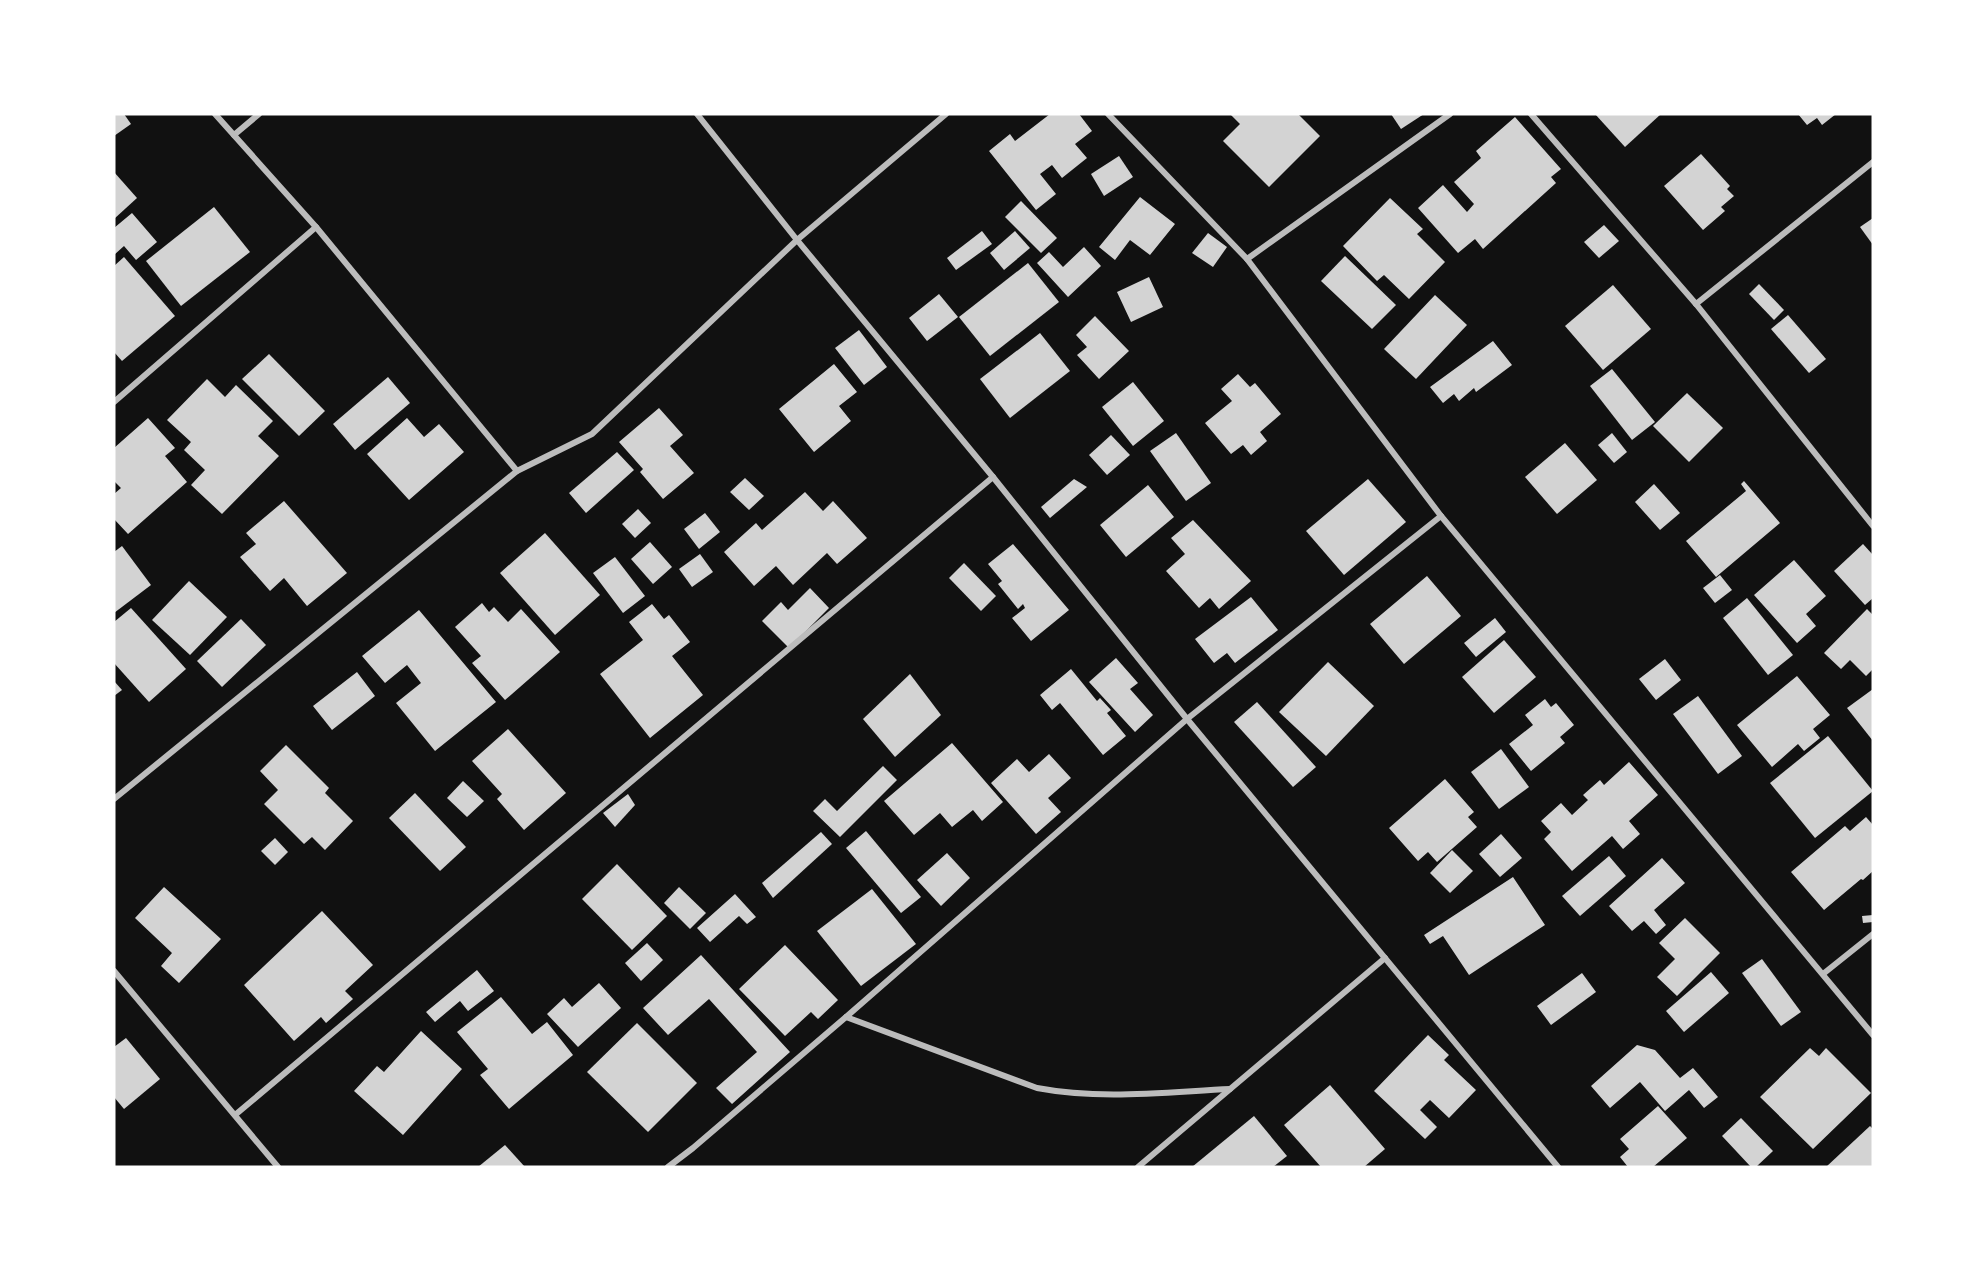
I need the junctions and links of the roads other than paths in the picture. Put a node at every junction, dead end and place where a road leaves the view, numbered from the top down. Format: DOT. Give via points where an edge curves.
graph roads {
  1 [pos="215,114"];
  2 [pos="259,114"];
  3 [pos="697,114"];
  4 [pos="946,114"];
  5 [pos="1108,114"];
  6 [pos="1450,114"];
  7 [pos="1531,114"];
  8 [pos="234,135"];
  9 [pos="1873,162"];
  10 [pos="316,227"];
  11 [pos="797,240"];
  12 [pos="1247,259"];
  13 [pos="1696,304"];
  14 [pos="114,402"];
  15 [pos="517,471"];
  16 [pos="993,477"];
  17 [pos="1441,516"];
  18 [pos="1873,526"];
  19 [pos="1187,719"];
  20 [pos="114,800"];
  21 [pos="1873,934"];
  22 [pos="1385,958"];
  23 [pos="114,971"];
  24 [pos="1823,974"];
  25 [pos="846,1017"];
  26 [pos="1873,1035"];
  27 [pos="1230,1089"];
  28 [pos="236,1115"];
  29 [pos="279,1167"];
  30 [pos="668,1167"];
  31 [pos="1138,1167"];
  32 [pos="1558,1167"];
  1 -- 8 [label="street"];
  2 -- 8 [label="street"];
  3 -- 11 [label="street"];
  4 -- 11 [label="street"];
  5 -- 12 [label="street"];
  6 -- 12 [label="street"];
  7 -- 13 [label="street"];
  8 -- 10 [label="street"];
  9 -- 13 [label="street"];
  10 -- 14 [label="street"];
  10 -- 15 [label="street"];
  11 -- 15 [label="street" via="592,434"];
  11 -- 16 [label="street"];
  12 -- 17 [label="street"];
  13 -- 18 [label="street"];
  15 -- 20 [label="street"];
  16 -- 19 [label="street"];
  16 -- 28 [label="street"];
  17 -- 19 [label="street"];
  17 -- 24 [label="street"];
  19 -- 22 [label="street"];
  19 -- 25 [label="street"];
  21 -- 24 [label="street"];
  22 -- 27 [label="street"];
  22 -- 32 [label="street"];
  23 -- 28 [label="street"];
  24 -- 26 [label="street"];
  25 -- 27 [label="street" via="1037,1088 1062,1093"];
  25 -- 30 [label="street"];
  27 -- 31 [label="street"];
  28 -- 29 [label="street"];
}
